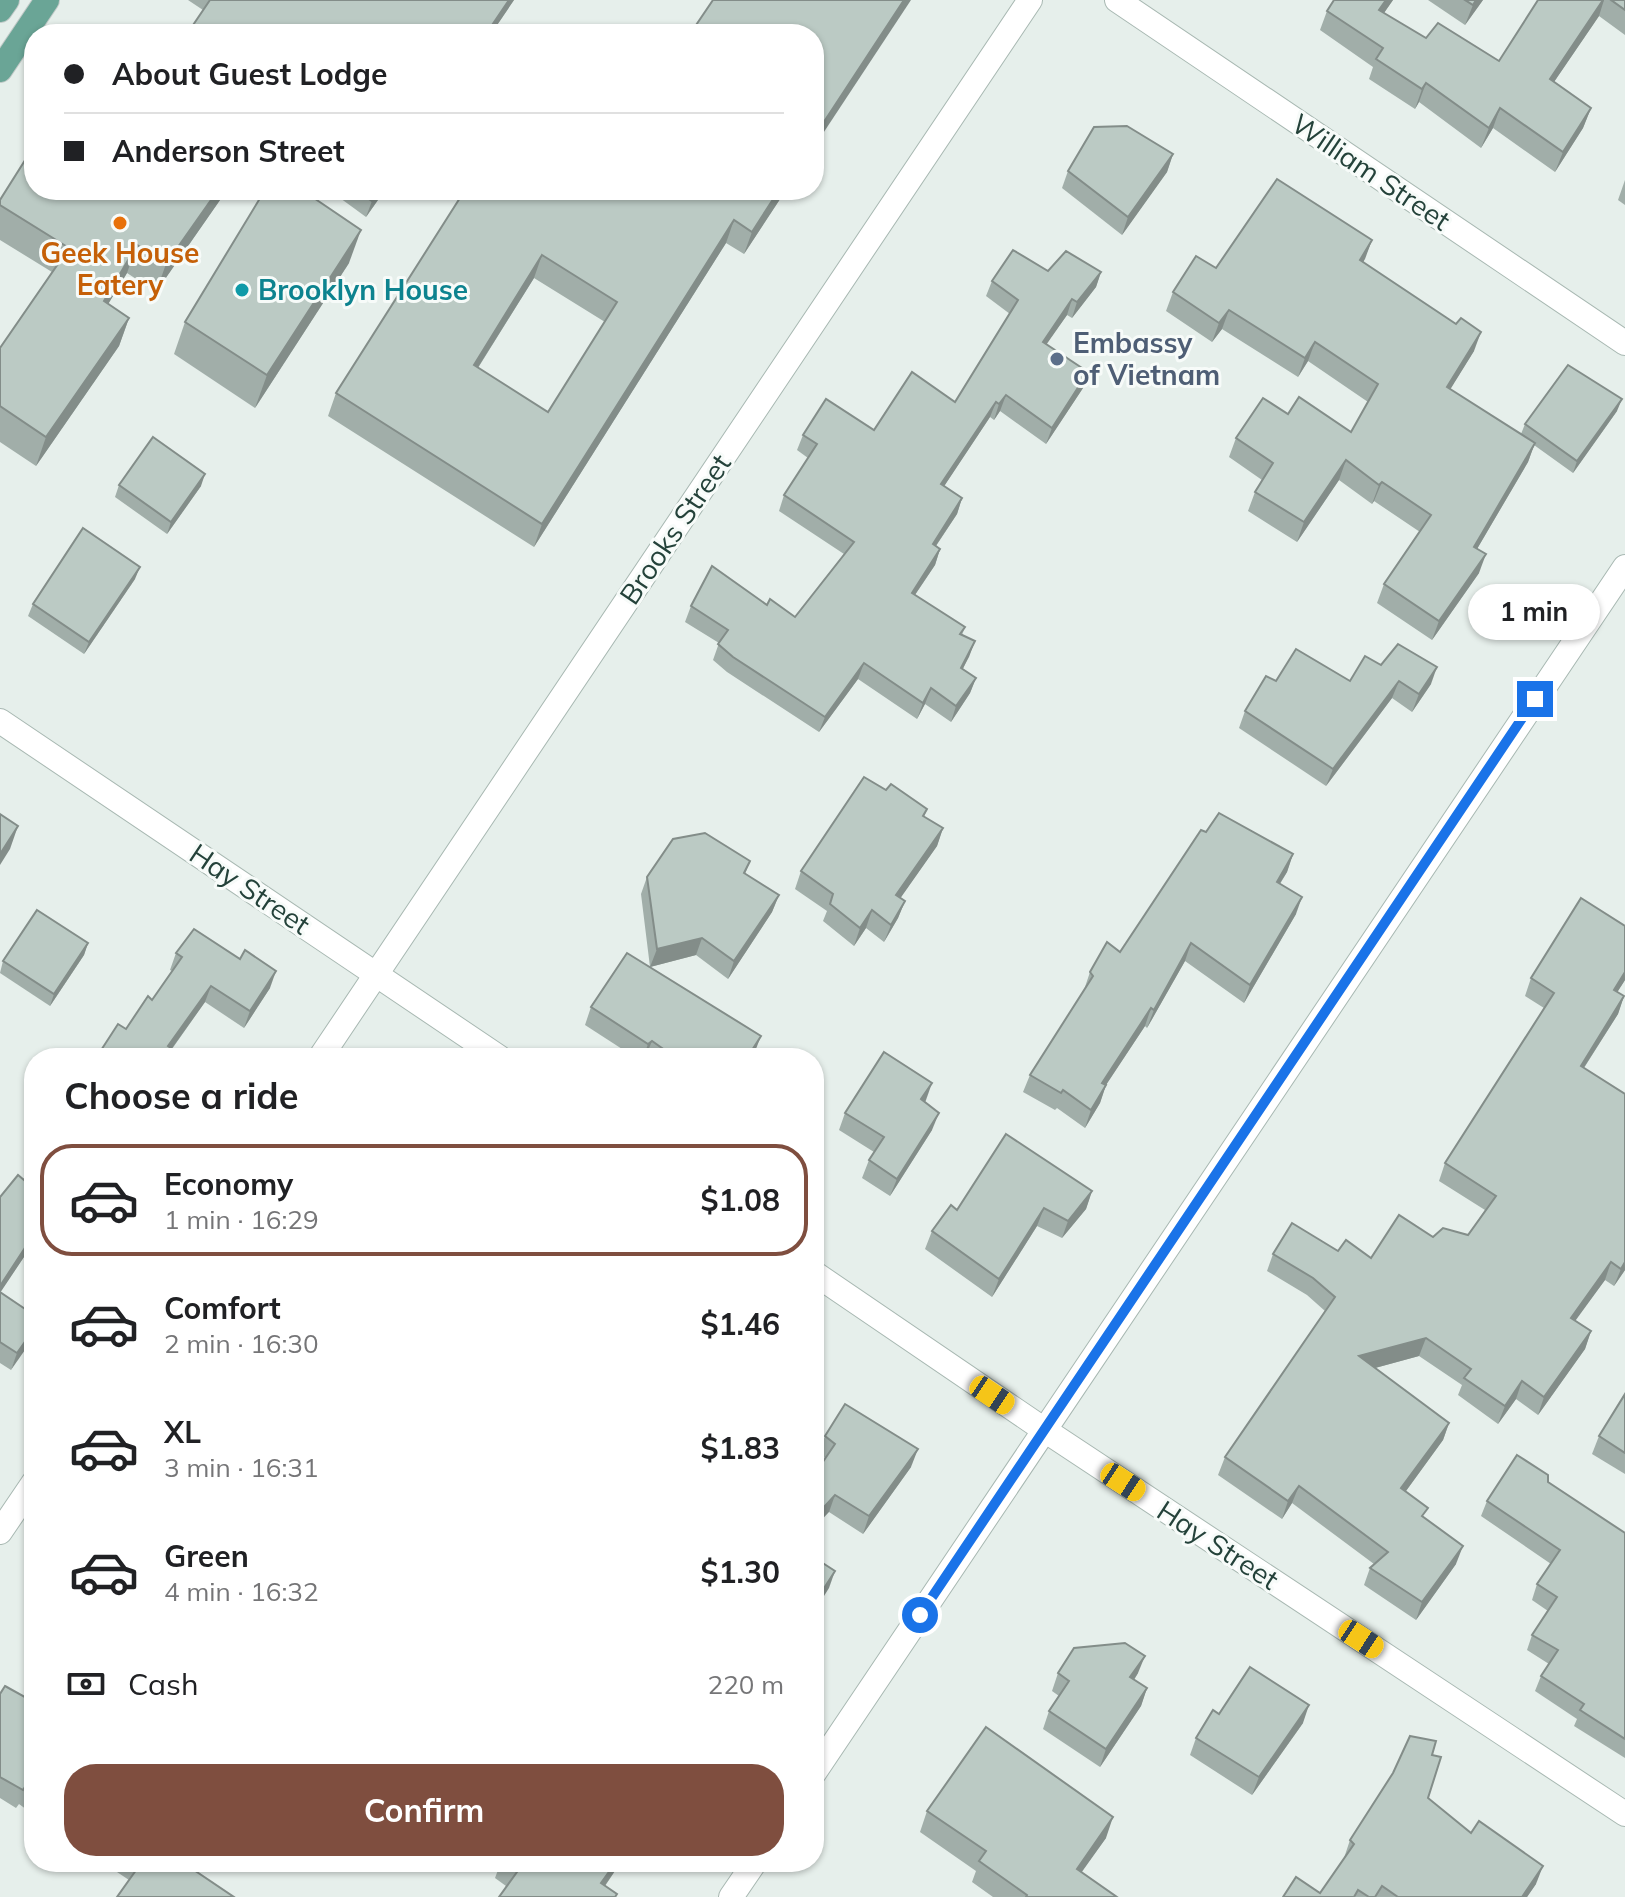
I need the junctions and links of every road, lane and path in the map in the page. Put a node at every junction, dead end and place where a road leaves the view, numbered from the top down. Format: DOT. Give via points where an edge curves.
graph roads {
  1 [pos="7,0"];
  2 [pos="47,0"];
  3 [pos="1030,0"];
  4 [pos="1117,0"];
  5 [pos="0,10"];
  6 [pos="31,24"];
  7 [pos="24,34"];
  8 [pos="0,70"];
  9 [pos="1625,343"];
  10 [pos="1625,567"];
  11 [pos="0,721"];
  12 [pos="377,974"];
  13 [pos="327,1048"];
  14 [pos="485,1048"];
  15 [pos="824,1280"];
  16 [pos="1043,1429"];
  17 [pos="24,1497"];
  18 [pos="0,1532"];
  19 [pos="824,1758"];
  20 [pos="1625,1814"];
  21 [pos="748,1872"];
  22 [pos="731,1897"];
  1 -- 5 [label="main road"];
  2 -- 6 [label="main road"];
  3 -- 12 [label="street, Brooks Street"];
  4 -- 9 [label="street, William Street"];
  7 -- 8 [label="main road"];
  10 -- 16 [label="street"];
  11 -- 12 [label="street, Hay Street"];
  12 -- 13 [label="street, Brooks Street"];
  12 -- 14 [label="street, Hay Street"];
  15 -- 16 [label="street, Hay Street"];
  16 -- 19 [label="street"];
  16 -- 20 [label="street, Hay Street"];
  17 -- 18 [label="street"];
  21 -- 22 [label="street"];
}
